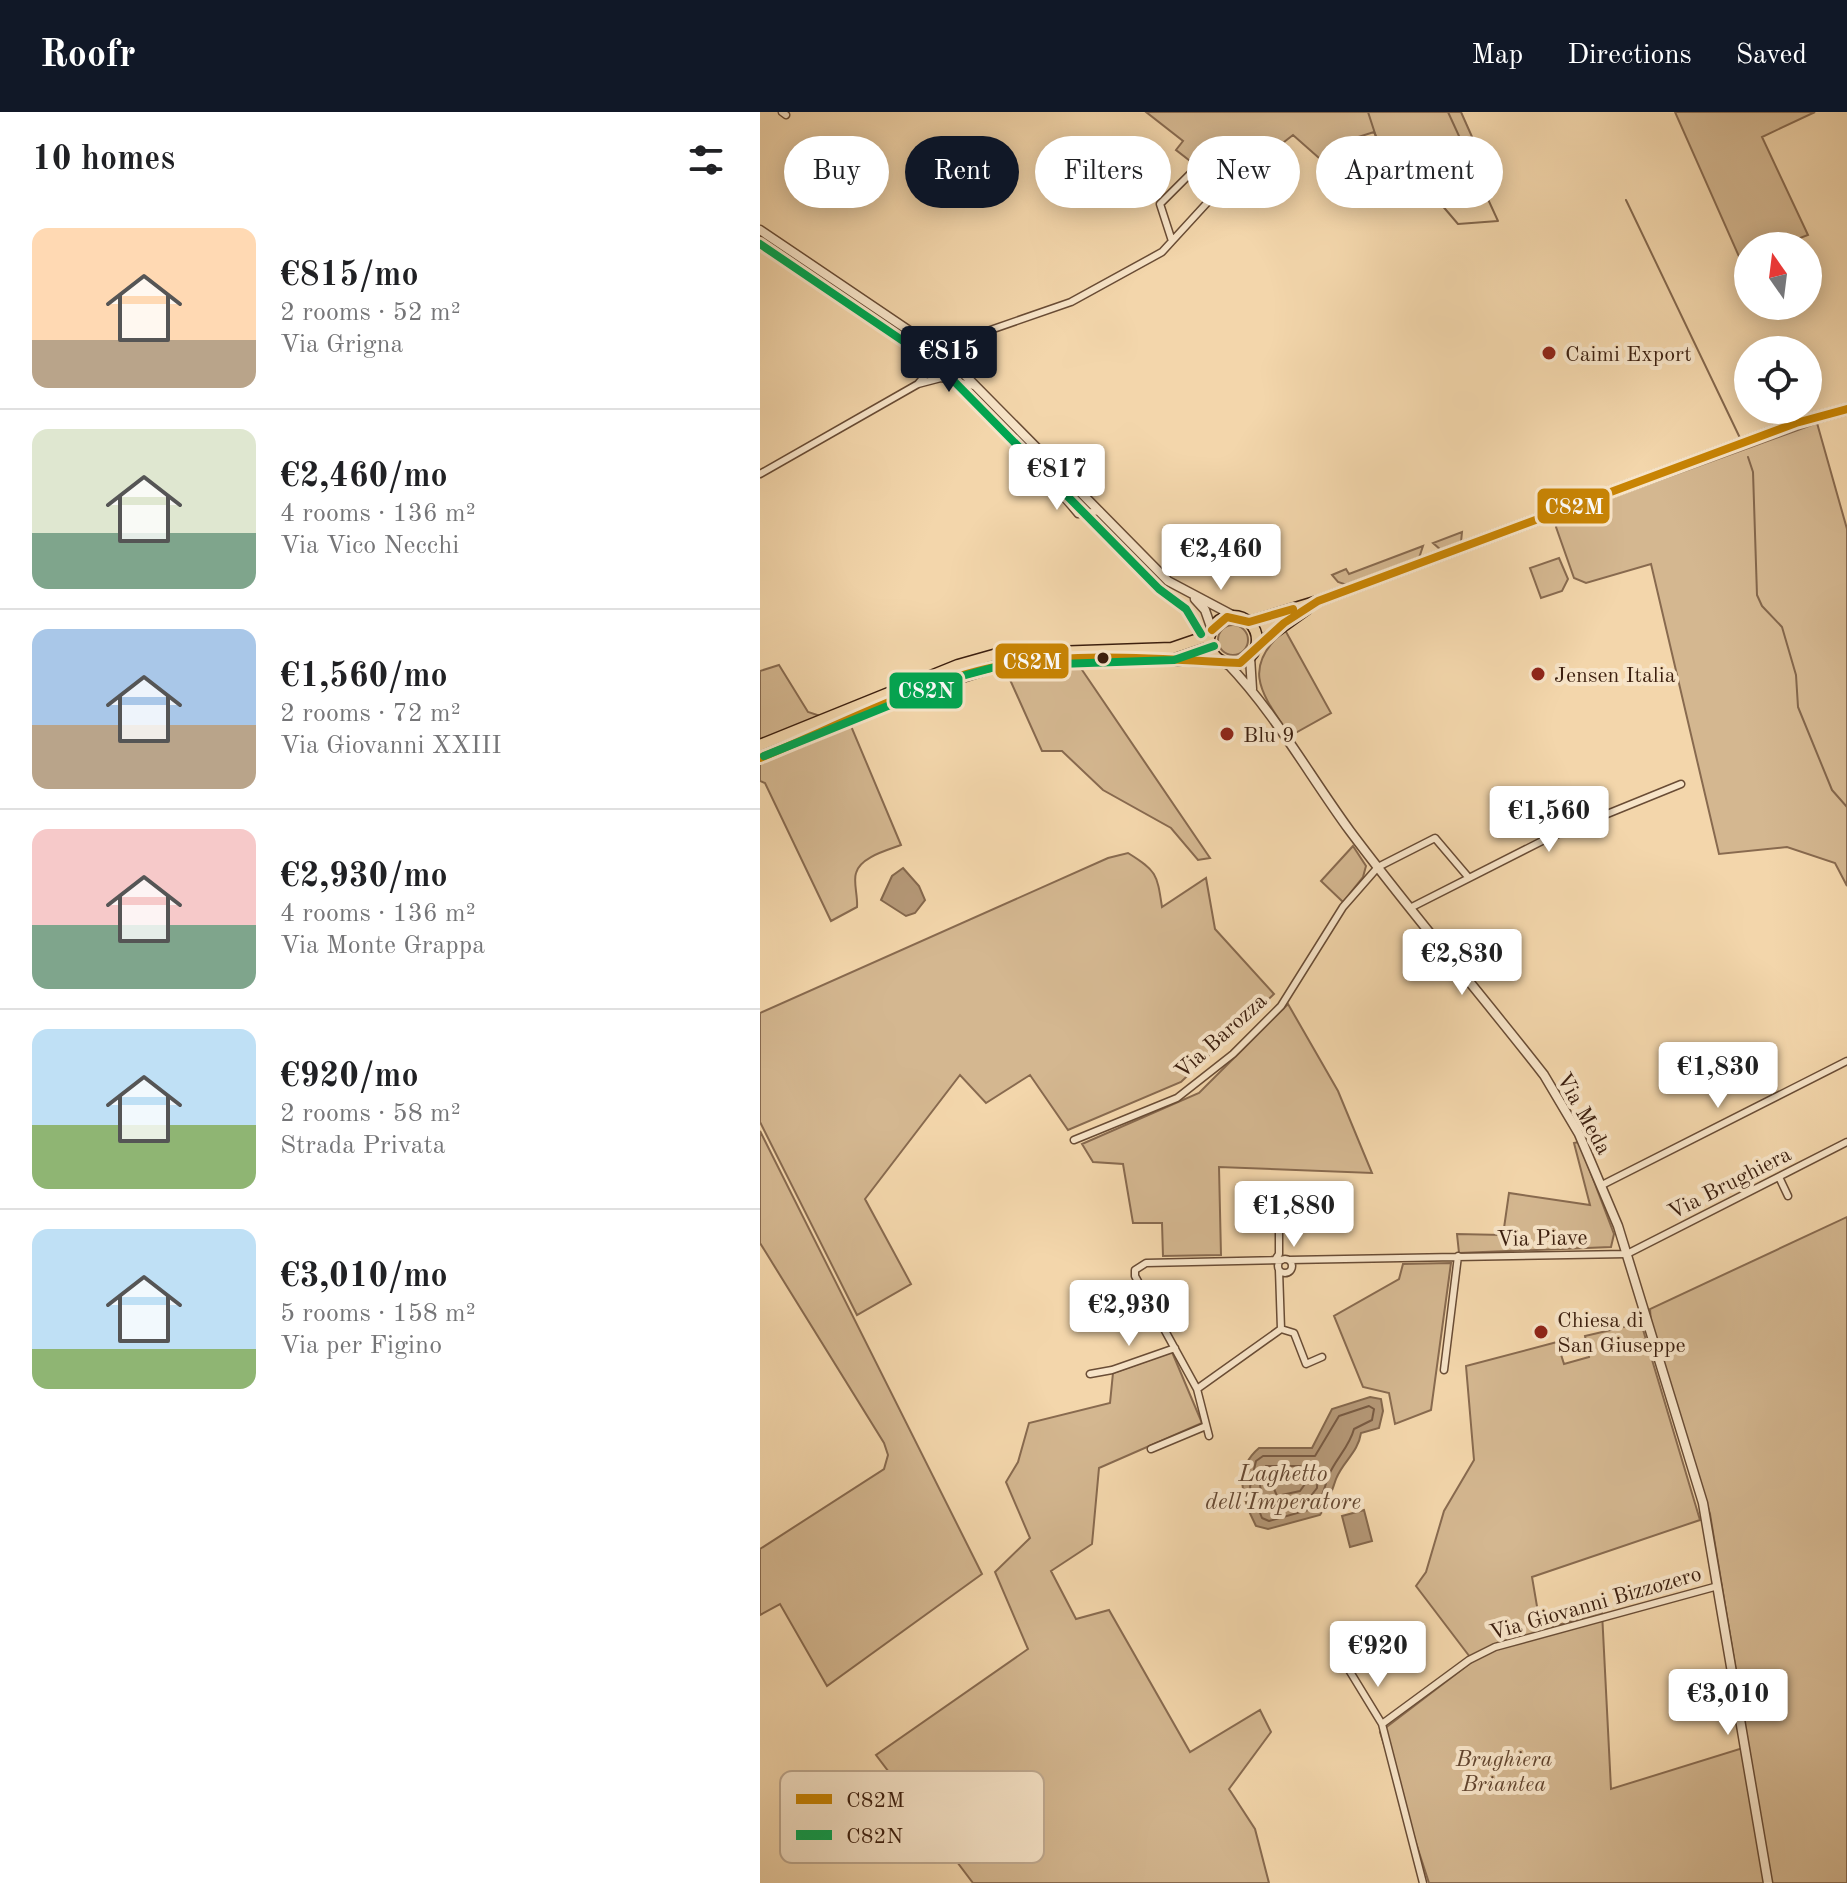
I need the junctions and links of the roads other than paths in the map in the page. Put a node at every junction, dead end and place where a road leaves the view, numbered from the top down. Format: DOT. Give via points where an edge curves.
graph roads {
  1 [pos="760,230"];
  2 [pos="1172,241"];
  3 [pos="976,335"];
  4 [pos="921,338"];
  5 [pos="951,340"];
  6 [pos="941,352"];
  7 [pos="939,362"];
  8 [pos="956,364"];
  9 [pos="928,372"];
  10 [pos="941,378"];
  11 [pos="918,384"];
  12 [pos="981,389"];
  13 [pos="1847,409"];
  14 [pos="1060,469"];
  15 [pos="760,474"];
  16 [pos="1101,511"];
  17 [pos="1192,596"];
  18 [pos="1318,601"];
  19 [pos="1234,616"];
  20 [pos="1249,622"];
  21 [pos="1211,632"];
  22 [pos="1257,645"];
  23 [pos="1250,657"];
  24 [pos="1224,662"];
  25 [pos="1252,689"];
  26 [pos="760,745"];
  27 [pos="760,758"];
  28 [pos="1681,784"];
  29 [pos="1378,867"];
  30 [pos="1469,878"];
  31 [pos="1410,908"];
  32 [pos="1847,1061"];
  33 [pos="1074,1140"];
  34 [pos="1847,1142"];
  35 [pos="1779,1177"];
  36 [pos="1602,1185"];
  37 [pos="1788,1196"];
  38 [pos="1279,1228"];
  39 [pos="1627,1254"];
  40 [pos="1458,1256"];
  41 [pos="1300,1261"];
  42 [pos="1281,1267"];
  43 [pos="1281,1329"];
  44 [pos="1175,1348"];
  45 [pos="1322,1357"];
  46 [pos="1444,1370"];
  47 [pos="1090,1374"];
  48 [pos="1197,1389"];
  49 [pos="1206,1426"];
  50 [pos="1209,1436"];
  51 [pos="1151,1449"];
  52 [pos="1718,1585"];
  53 [pos="1349,1670"];
  54 [pos="1382,1724"];
  55 [pos="1423,1883"];
  56 [pos="1768,1883"];
  1 -- 4 [label="street"];
  2 -- 2 [label="street" via="1217,192 1194,170 1160,204"];
  2 -- 3 [label="street" via="1162,252 1071,302"];
  3 -- 5 [label="street"];
  3 -- 8 [label="street" via="960,350"];
  4 -- 5 [label="street"];
  4 -- 6 [label="street"];
  4 -- 9 [label="street"];
  5 -- 6 [label="street"];
  6 -- 7 [label="street"];
  6 -- 8 [label="street"];
  7 -- 8 [label="street"];
  7 -- 9 [label="street"];
  8 -- 10 [label="street"];
  8 -- 12 [label="street"];
  9 -- 11 [label="street"];
  10 -- 11 [label="street"];
  10 -- 12 [label="street"];
  11 -- 15 [label="street"];
  12 -- 14 [label="street"];
  13 -- 18 [label="main road" via="1774,431"];
  14 -- 16 [label="street"];
  14 -- 16 [label="street" via="1056,488 1078,514"];
  16 -- 17 [label="street" via="1168,581"];
  17 -- 19 [label="street"];
  17 -- 21 [label="street" via="1205,610"];
  18 -- 20 [label="main road"];
  18 -- 22 [label="main road"];
  19 -- 20 [label="main road"];
  19 -- 21 [label="main road" via="1222,619"];
  20 -- 22 [label="main road"];
  21 -- 24 [label="main road" via="1211,649"];
  21 -- 26 [label="main road" via="1172,648 997,654"];
  22 -- 23 [label="main road"];
  23 -- 24 [label="main road" via="1240,663"];
  23 -- 25 [label="street"];
  24 -- 25 [label="street, Via Meda"];
  24 -- 27 [label="main road" via="1088,659 993,667"];
  25 -- 29 [label="street, Via Meda"];
  28 -- 30 [label="street" via="1548,838"];
  29 -- 30 [label="street" via="1437,837"];
  29 -- 31 [label="street, Via Meda"];
  29 -- 33 [label="street, Via Barozza" via="1343,907 1281,1006 1233,1054 1177,1098"];
  30 -- 31 [label="street"];
  31 -- 36 [label="street, Via Meda" via="1544,1075 1565,1106"];
  32 -- 36 [label="street"];
  34 -- 35 [label="street, Via Brughiera"];
  35 -- 37 [label="street"];
  35 -- 39 [label="street, Via Brughiera"];
  36 -- 39 [label="street, Via Meda"];
  38 -- 42 [label="street"];
  39 -- 40 [label="street, Via Piave"];
  39 -- 52 [label="street, Via Meda" via="1703,1503"];
  40 -- 41 [label="street, Via Piave"];
  40 -- 46 [label="street"];
  41 -- 42 [label="street, Via Piave"];
  41 -- 42 [label="street" via="1292,1268"];
  42 -- 43 [label="street"];
  42 -- 44 [label="street, Via Piave" via="1138,1266 1135,1276"];
  43 -- 45 [label="street" via="1294,1333 1306,1364"];
  43 -- 48 [label="street"];
  44 -- 47 [label="street"];
  44 -- 48 [label="street"];
  48 -- 49 [label="street"];
  49 -- 50 [label="street"];
  49 -- 51 [label="street"];
  52 -- 54 [label="street, Via Giovanni Bizzozero" via="1495,1647"];
  52 -- 56 [label="street, Via Meda"];
  53 -- 54 [label="street"];
  54 -- 55 [label="street"];
}
